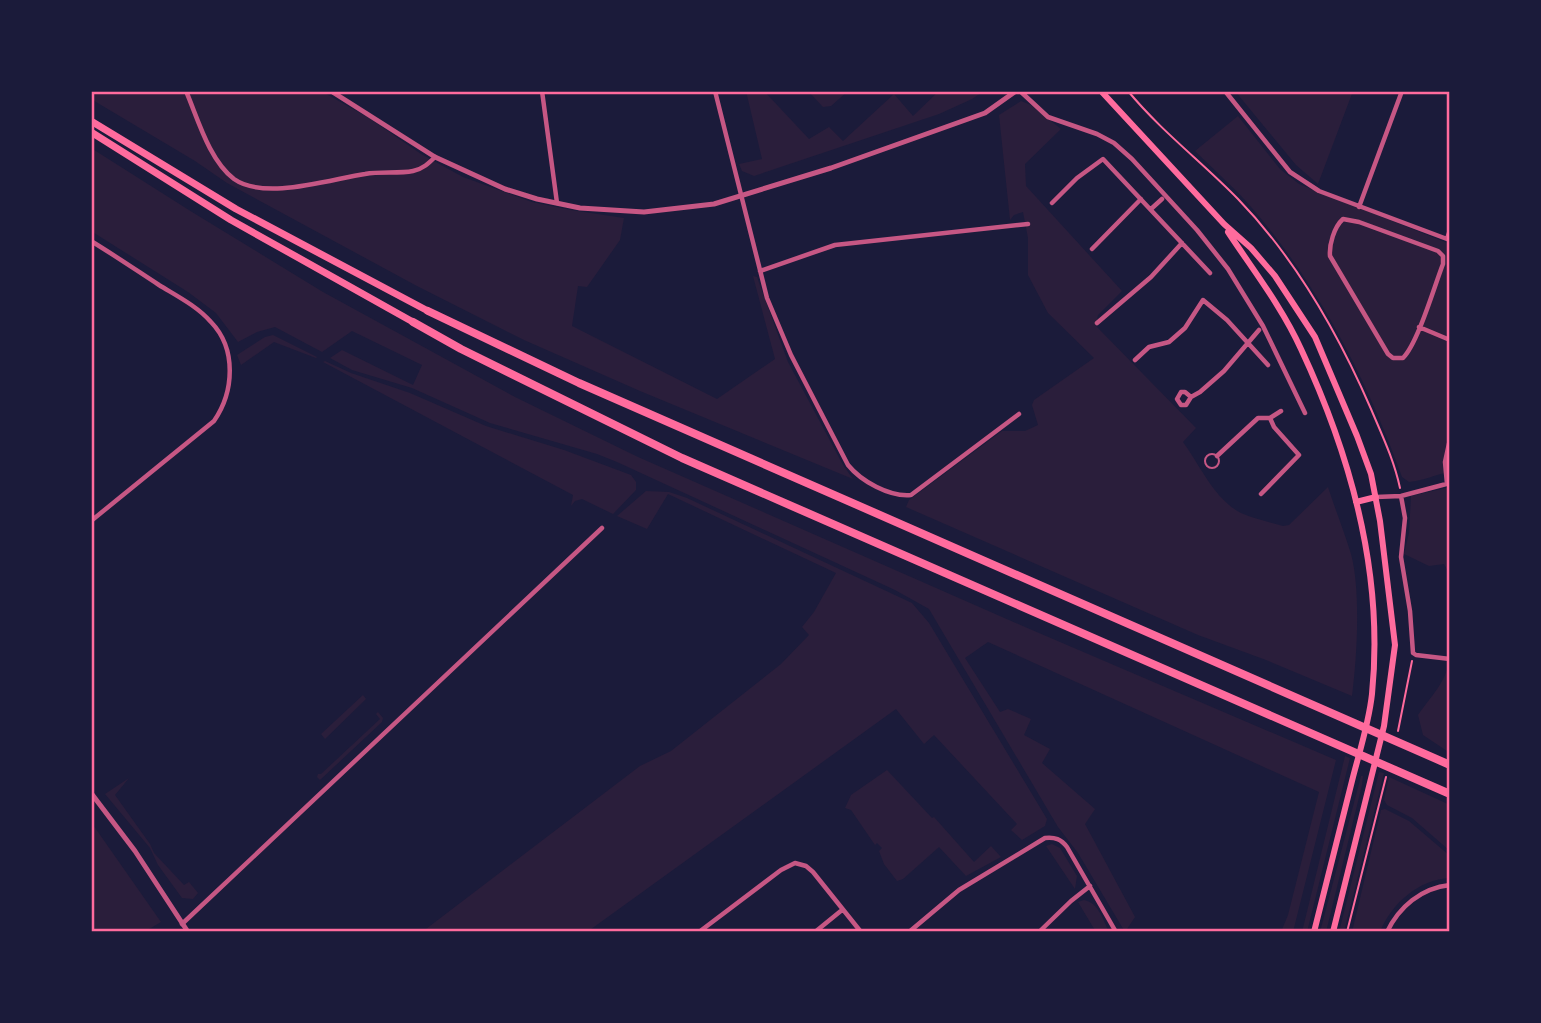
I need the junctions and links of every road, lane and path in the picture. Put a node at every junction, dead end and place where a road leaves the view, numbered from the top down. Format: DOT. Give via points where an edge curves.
graph roads {
  1 [pos="186,91"];
  2 [pos="331,91"];
  3 [pos="542,91"];
  4 [pos="715,91"];
  5 [pos="1018,91"];
  6 [pos="1101,91"];
  7 [pos="1128,91"];
  8 [pos="1225,91"];
  9 [pos="1402,91"];
  10 [pos="91,121"];
  11 [pos="91,132"];
  12 [pos="435,156"];
  13 [pos="740,196"];
  14 [pos="1141,199"];
  15 [pos="1162,199"];
  16 [pos="556,203"];
  17 [pos="1052,203"];
  18 [pos="1359,207"];
  19 [pos="1151,209"];
  20 [pos="1028,224"];
  21 [pos="1224,224"];
  22 [pos="1450,230"];
  23 [pos="91,241"];
  24 [pos="1182,243"];
  25 [pos="1092,249"];
  26 [pos="760,271"];
  27 [pos="1210,274"];
  28 [pos="428,311"];
  29 [pos="413,322"];
  30 [pos="1097,323"];
  31 [pos="1419,327"];
  32 [pos="1259,330"];
  33 [pos="1450,340"];
  34 [pos="1247,342"];
  35 [pos="1135,360"];
  36 [pos="1268,365"];
  37 [pos="1191,397"];
  38 [pos="1281,411"];
  39 [pos="1306,413"];
  40 [pos="1019,414"];
  41 [pos="1270,418"];
  42 [pos="1450,439"];
  43 [pos="1217,456"];
  44 [pos="1448,483"];
  45 [pos="1261,494"];
  46 [pos="1401,496"];
  47 [pos="1376,497"];
  48 [pos="1356,502"];
  49 [pos="91,521"];
  50 [pos="602,528"];
  51 [pos="1413,653"];
  52 [pos="1450,659"];
  53 [pos="1395,740"];
  54 [pos="1450,765"];
  55 [pos="1389,766"];
  56 [pos="91,793"];
  57 [pos="1450,794"];
  58 [pos="1450,885"];
  59 [pos="1090,886"];
  60 [pos="842,910"];
  61 [pos="182,924"];
  62 [pos="188,932"];
  63 [pos="699,932"];
  64 [pos="815,932"];
  65 [pos="861,932"];
  66 [pos="909,932"];
  67 [pos="1039,932"];
  68 [pos="1116,932"];
  69 [pos="1314,932"];
  70 [pos="1333,932"];
  71 [pos="1347,932"];
  72 [pos="1387,932"];
  1 -- 12 [label="street" via="219,163 250,186 284,187 366,173 413,171"];
  2 -- 12 [label="street"];
  3 -- 16 [label="street"];
  4 -- 13 [label="street"];
  5 -- 13 [label="street" via="962,122"];
  5 -- 39 [label="street" via="1048,117 1114,143 1196,230 1228,269 1263,326"];
  6 -- 21 [label="main road"];
  7 -- 46 [label="path" via="1251,214 1314,298 1356,374 1391,455"];
  8 -- 18 [label="street" via="1296,177"];
  9 -- 18 [label="street"];
  10 -- 28 [label="highway" via="236,209"];
  11 -- 29 [label="highway" via="231,220"];
  12 -- 16 [label="street" via="505,189"];
  13 -- 16 [label="street" via="644,212"];
  13 -- 26 [label="street"];
  14 -- 17 [label="street" via="1104,159"];
  14 -- 19 [label="street"];
  14 -- 25 [label="street"];
  15 -- 19 [label="street"];
  18 -- 22 [label="street" via="1447,239"];
  19 -- 24 [label="street"];
  20 -- 26 [label="street" via="835,246"];
  21 -- 47 [label="main road" via="1275,276 1315,337 1357,436"];
  21 -- 48 [label="main road" via="1301,348 1340,443"];
  23 -- 49 [label="street" via="202,314 223,340 230,369 228,391 214,421"];
  24 -- 27 [label="street"];
  24 -- 30 [label="street"];
  26 -- 40 [label="street" via="791,355 848,465 862,480 902,496 911,495"];
  28 -- 54 [label="highway" via="579,383"];
  29 -- 57 [label="highway" via="682,458"];
  31 -- 31 [label="street" via="1443,256 1343,219 1329,248 1330,256 1388,354 1403,358"];
  31 -- 33 [label="street"];
  32 -- 34 [label="street"];
  34 -- 35 [label="street" via="1203,300 1170,342 1149,348"];
  34 -- 36 [label="street"];
  34 -- 37 [label="street" via="1224,370"];
  38 -- 41 [label="street"];
  41 -- 43 [label="street" via="1258,418"];
  41 -- 45 [label="street" via="1299,455"];
  42 -- 44 [label="street" via="1445,462"];
  43 -- 43 [label="lane" via="1206,457 1208,468 1218,466"];
  44 -- 46 [label="street"];
  46 -- 47 [label="street"];
  46 -- 51 [label="street" via="1405,518 1401,557"];
  47 -- 48 [label="main road"];
  47 -- 70 [label="main road" via="1395,645 1384,726"];
  48 -- 69 [label="main road" via="1374,599 1372,695"];
  50 -- 61 [label="street"];
  51 -- 52 [label="street"];
  51 -- 53 [label="path"];
  55 -- 71 [label="path"];
  56 -- 61 [label="street"];
  58 -- 72 [label="street" via="1412,900"];
  59 -- 66 [label="street" via="1063,842 1045,838 959,890"];
  59 -- 67 [label="street"];
  59 -- 68 [label="street"];
  60 -- 63 [label="street" via="806,866 795,863"];
  60 -- 64 [label="street"];
  60 -- 65 [label="street"];
  61 -- 62 [label="street"];
}
